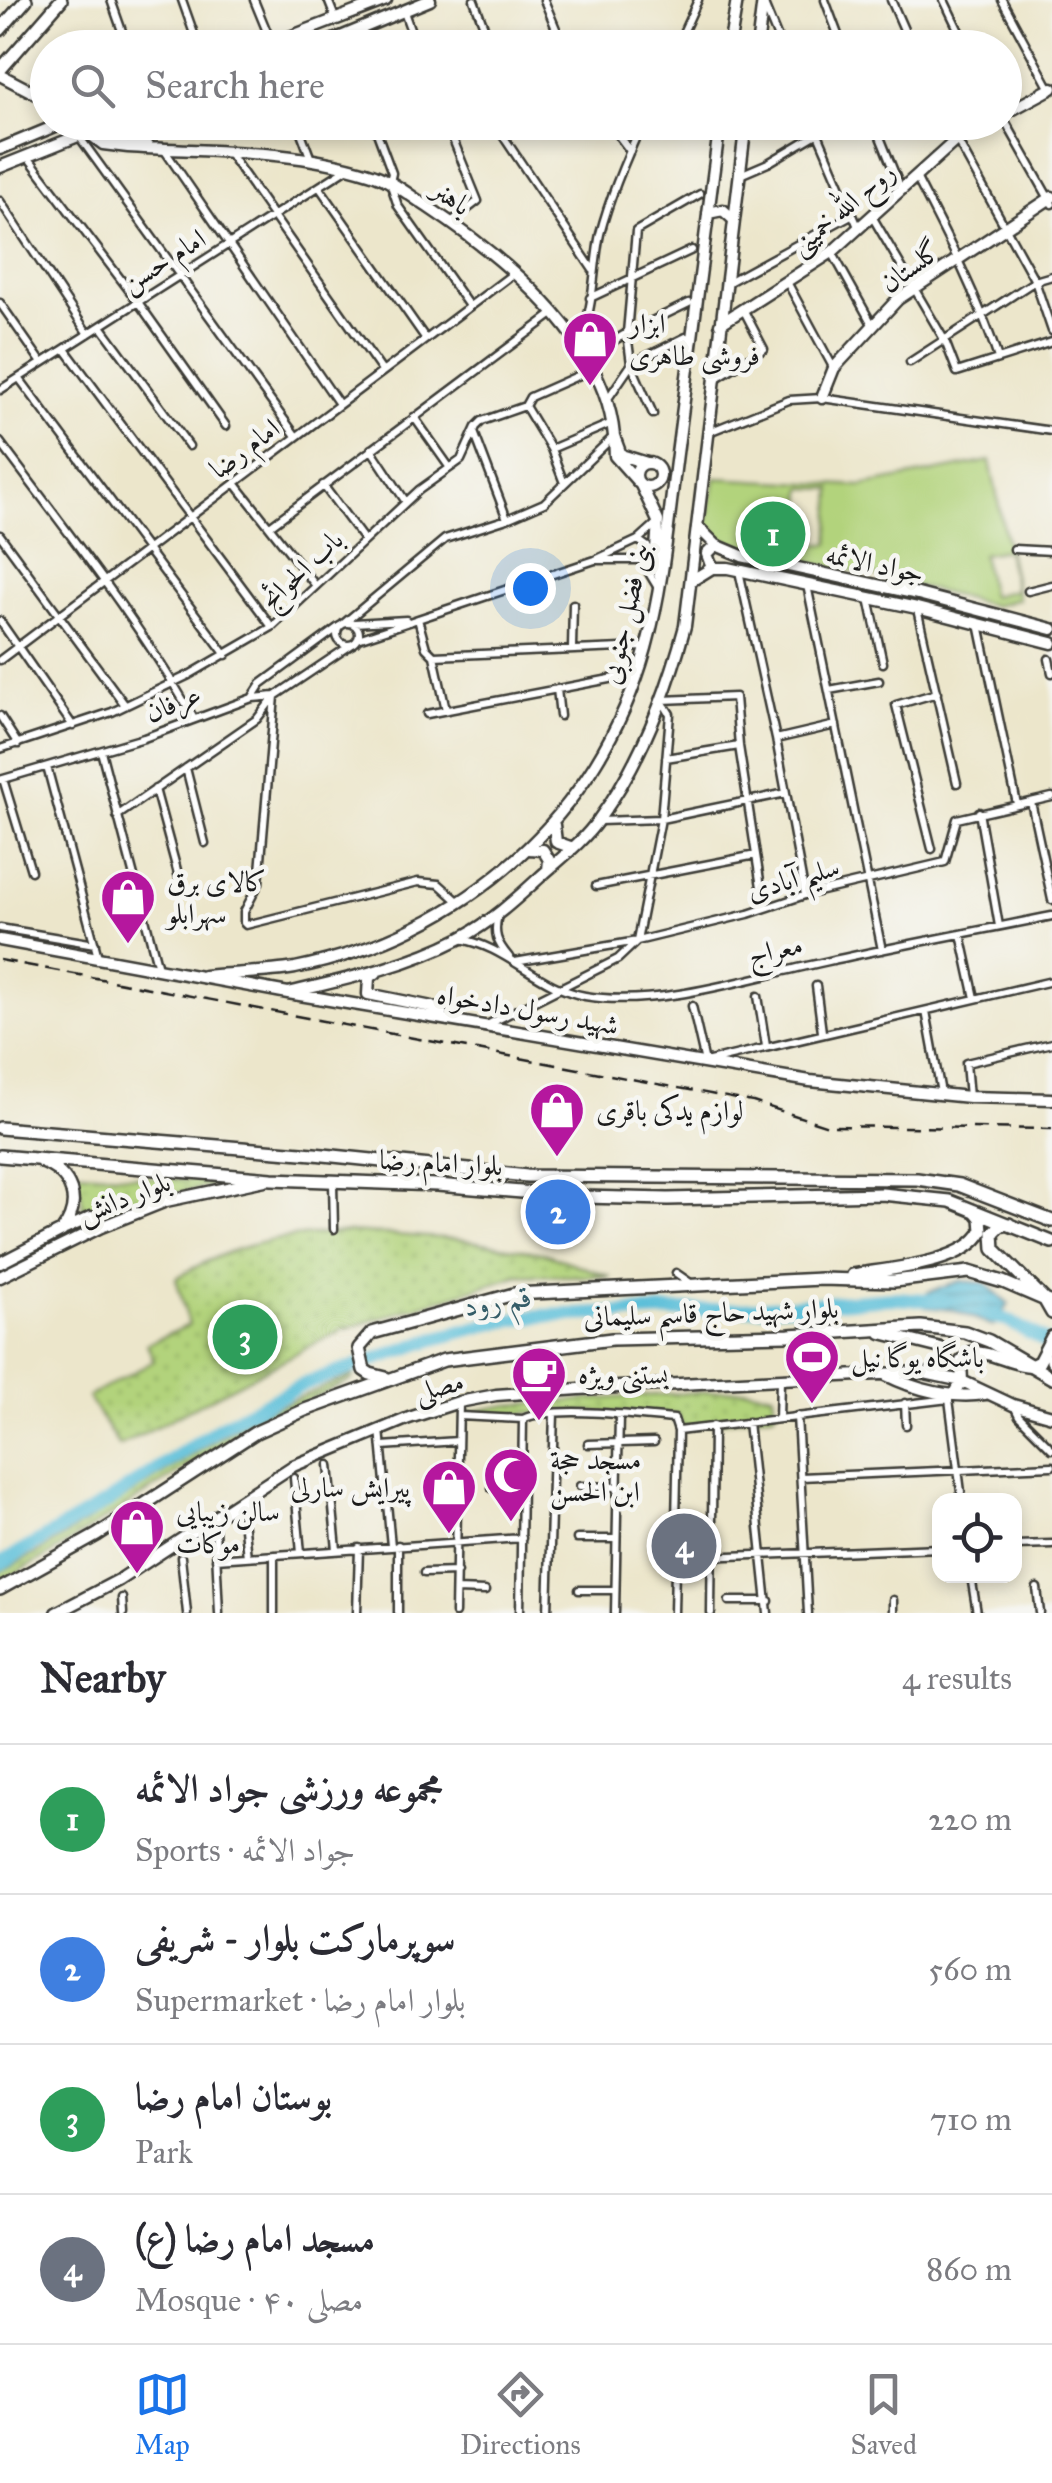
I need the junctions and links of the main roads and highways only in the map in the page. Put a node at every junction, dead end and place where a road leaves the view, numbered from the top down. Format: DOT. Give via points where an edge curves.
graph roads {
  1 [pos="26,0"];
  2 [pos="61,0"];
  3 [pos="386,0"];
  4 [pos="428,0"];
  5 [pos="736,0"];
  6 [pos="763,1"];
  7 [pos="0,30"];
  8 [pos="36,30"];
  9 [pos="309,30"];
  10 [pos="366,30"];
  11 [pos="732,30"];
  12 [pos="759,30"];
  13 [pos="30,37"];
  14 [pos="0,72"];
  15 [pos="30,90"];
  16 [pos="1051,90"];
  17 [pos="1022,106"];
  18 [pos="30,136"];
  19 [pos="67,140"];
  20 [pos="95,140"];
  21 [pos="137,140"];
  22 [pos="718,140"];
  23 [pos="744,140"];
  24 [pos="956,140"];
  25 [pos="162,147"];
  26 [pos="0,148"];
  27 [pos="0,167"];
  28 [pos="712,180"];
  29 [pos="738,180"];
  30 [pos="1051,200"];
  31 [pos="708,213"];
  32 [pos="733,219"];
  33 [pos="720,324"];
  34 [pos="822,398"];
  35 [pos="614,436"];
  36 [pos="678,451"];
  37 [pos="650,463"];
  38 [pos="641,484"];
  39 [pos="696,526"];
  40 [pos="716,545"];
  41 [pos="712,568"];
  42 [pos="691,581"];
  43 [pos="659,582"];
  44 [pos="1052,629"];
  45 [pos="1052,644"];
  46 [pos="554,824"];
  47 [pos="573,848"];
  48 [pos="528,849"];
  49 [pos="548,870"];
  50 [pos="0,940"];
  51 [pos="380,970"];
  52 [pos="204,976"];
  53 [pos="288,993"];
  54 [pos="446,1017"];
  55 [pos="1052,1099"];
  56 [pos="0,1128"];
  57 [pos="0,1156"];
  58 [pos="30,1158"];
  59 [pos="272,1179"];
  60 [pos="974,1209"];
  61 [pos="1052,1221"];
  62 [pos="1009,1224"];
  63 [pos="101,1227"];
  64 [pos="62,1230"];
  65 [pos="1052,1242"];
  66 [pos="0,1263"];
  67 [pos="0,1277"];
  68 [pos="828,1280"];
  69 [pos="1048,1301"];
  70 [pos="1052,1313"];
  71 [pos="870,1330"];
  72 [pos="1052,1338"];
  73 [pos="1050,1358"];
  74 [pos="1033,1366"];
  75 [pos="364,1370"];
  76 [pos="932,1373"];
  77 [pos="885,1374"];
  78 [pos="400,1376"];
  79 [pos="1052,1378"];
  80 [pos="962,1381"];
  81 [pos="985,1394"];
  82 [pos="951,1396"];
  83 [pos="336,1399"];
  84 [pos="1052,1416"];
  85 [pos="0,1589"];
  86 [pos="56,1613"];
  1 -- 7 [label="main road"];
  2 -- 8 [label="main road"];
  3 -- 9 [label="main road"];
  4 -- 10 [label="main road"];
  5 -- 11 [label="main road"];
  6 -- 12 [label="main road"];
  13 -- 14 [label="main road"];
  14 -- 15 [label="main road"];
  16 -- 17 [label="main road"];
  18 -- 26 [label="main road"];
  19 -- 27 [label="main road"];
  20 -- 25 [label="main road, باهنر"];
  21 -- 25 [label="main road, باهنر"];
  22 -- 28 [label="main road, بنی فضل جنوبی"];
  23 -- 29 [label="main road, بنی فضل جنوبی"];
  24 -- 33 [label="main road, روح الله خمینی" via="832,252"];
  25 -- 35 [label="main road, باهنر" via="312,160 390,182 514,272 554,313 591,370"];
  28 -- 29 [label="main road" via="721,191"];
  28 -- 31 [label="main road, بنی فضل جنوبی"];
  29 -- 32 [label="main road, بنی فضل جنوبی"];
  30 -- 34 [label="main road, گلستان" via="914,287 834,368"];
  31 -- 32 [label="main road" via="723,210"];
  31 -- 36 [label="main road, بنی فضل جنوبی"];
  32 -- 33 [label="main road, بنی فضل جنوبی"];
  33 -- 39 [label="main road, بنی فضل جنوبی"];
  35 -- 37 [label="main road" via="621,455"];
  35 -- 38 [label="main road, باهنر" via="615,456"];
  36 -- 37 [label="main road"];
  36 -- 43 [label="main road, بنی فضل جنوبی"];
  37 -- 38 [label="main road" via="637,471"];
  37 -- 38 [label="main road" via="660,479 650,487"];
  38 -- 43 [label="main road, باهنر" via="658,521"];
  39 -- 40 [label="main road, جواد الائمه"];
  39 -- 42 [label="main road, بنی فضل جنوبی"];
  40 -- 41 [label="main road" via="707,554"];
  40 -- 44 [label="main road, جواد الائمه"];
  41 -- 42 [label="main road"];
  41 -- 45 [label="main road, جواد الائمه" via="917,608"];
  42 -- 47 [label="main road, بنی فضل جنوبی" via="686,626 662,700 627,775"];
  43 -- 46 [label="main road, بنی فضل جنوبی" via="637,674 606,745"];
  46 -- 47 [label="main road" via="556,842"];
  46 -- 48 [label="main road, بنی فضل جنوبی"];
  47 -- 49 [label="main road, بنی فضل جنوبی"];
  48 -- 49 [label="main road" via="543,850"];
  48 -- 52 [label="main road, بنی فضل جنوبی" via="459,902 365,950 293,968"];
  49 -- 51 [label="main road, بنی فضل جنوبی" via="459,939"];
  50 -- 52 [label="main road, شهید رسول دادخواه"];
  51 -- 53 [label="main road, بنی فضل جنوبی"];
  51 -- 54 [label="main road" via="369,978 368,994 432,1007"];
  52 -- 53 [label="main road, شهید رسول دادخواه"];
  53 -- 54 [label="main road, شهید رسول دادخواه"];
  54 -- 55 [label="main road, شهید رسول دادخواه" via="810,1080"];
  56 -- 61 [label="main road, بلوار امام رضا" via="527,1176 918,1179 959,1185"];
  57 -- 58 [label="main road, بلوار امام رضا"];
  58 -- 59 [label="main road, بلوار امام رضا"];
  58 -- 64 [label="main road, بلوار دانش" via="58,1170 70,1186 74,1198"];
  59 -- 60 [label="main road, بلوار امام رضا" via="649,1198 882,1194"];
  59 -- 63 [label="main road, بلوار دانش" via="166,1201"];
  60 -- 62 [label="main road, بلوار امام رضا"];
  60 -- 68 [label="main road" via="982,1231 968,1247"];
  62 -- 65 [label="main road, بلوار امام رضا"];
  62 -- 69 [label="main road" via="993,1233 994,1249"];
  63 -- 64 [label="main road" via="92,1218"];
  63 -- 67 [label="main road, بلوار دانش"];
  64 -- 66 [label="main road, بلوار دانش"];
  68 -- 69 [label="main road, بلوار شهید حاج قاسم سلیمانی" via="969,1272"];
  68 -- 75 [label="main road, بلوار شهید حاج قاسم سلیمانی" via="514,1294 372,1333 360,1348"];
  69 -- 70 [label="main road"];
  71 -- 74 [label="main road, بلوار شهید حاج قاسم سلیمانی" via="965,1332"];
  71 -- 76 [label="main road" via="941,1348 947,1360"];
  71 -- 78 [label="main road, بلوار شهید حاج قاسم سلیمانی" via="595,1340 444,1360"];
  72 -- 73 [label="main road"];
  73 -- 74 [label="main road"];
  74 -- 79 [label="main road, بلوار شهید حاج قاسم سلیمانی"];
  74 -- 80 [label="main road" via="970,1352 961,1361"];
  75 -- 78 [label="main road" via="375,1377"];
  75 -- 83 [label="main road"];
  76 -- 77 [label="main road, مصلی"];
  76 -- 80 [label="main road, مصلی"];
  77 -- 82 [label="main road"];
  77 -- 86 [label="main road, مصلی" via="459,1402 294,1466 119,1580"];
  78 -- 83 [label="main road, بلوار شهید حاج قاسم سلیمانی"];
  80 -- 81 [label="main road, مصلی"];
  80 -- 82 [label="main road"];
  81 -- 82 [label="main road"];
  81 -- 84 [label="main road"];
  83 -- 85 [label="main road, بلوار شهید حاج قاسم سلیمانی" via="243,1439 97,1535"];
}
